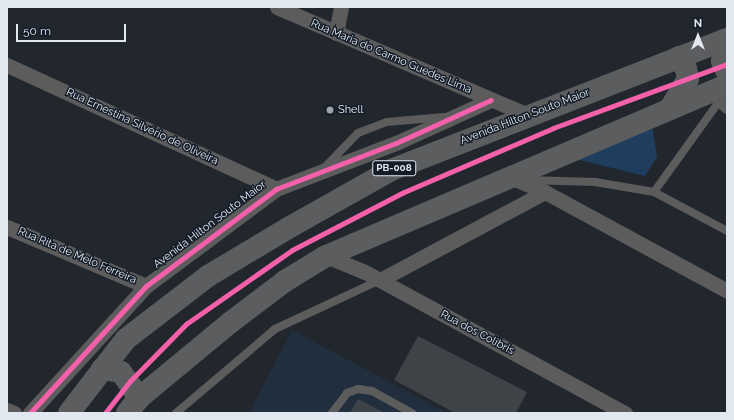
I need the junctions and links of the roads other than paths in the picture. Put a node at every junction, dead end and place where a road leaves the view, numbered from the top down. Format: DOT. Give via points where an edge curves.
graph roads {
  1 [pos="277,7"];
  2 [pos="341,7"];
  3 [pos="336,34"];
  4 [pos="727,39"];
  5 [pos="727,50"];
  6 [pos="678,57"];
  7 [pos="7,65"];
  8 [pos="727,72"];
  9 [pos="721,96"];
  10 [pos="491,100"];
  11 [pos="670,107"];
  12 [pos="528,115"];
  13 [pos="457,116"];
  14 [pos="319,172"];
  15 [pos="515,178"];
  16 [pos="276,189"];
  17 [pos="545,192"];
  18 [pos="654,192"];
  19 [pos="7,227"];
  20 [pos="727,231"];
  21 [pos="326,256"];
  22 [pos="380,280"];
  23 [pos="146,286"];
  24 [pos="727,291"];
  25 [pos="102,368"];
  26 [pos="133,406"];
  27 [pos="598,407"];
  28 [pos="7,410"];
  29 [pos="14,413"];
  30 [pos="30,413"];
  31 [pos="69,413"];
  32 [pos="176,413"];
  33 [pos="332,413"];
  34 [pos="412,413"];
  35 [pos="625,413"];
  1 -- 3 [label="street, Rua Maria do Carmo Guedes Lima"];
  2 -- 3 [label="street"];
  3 -- 10 [label="street, Rua Maria do Carmo Guedes Lima"];
  4 -- 6 [label="main road, Avenida Hilton Souto Maior / PB-008"];
  5 -- 8 [label="main road" via="722,61"];
  6 -- 11 [label="main road" via="686,69 688,78"];
  6 -- 12 [label="main road, Avenida Hilton Souto Maior / PB-008"];
  7 -- 16 [label="street, Rua Ernestina Silvério de Oliveira"];
  9 -- 11 [label="main road"];
  9 -- 18 [label="lane"];
  10 -- 12 [label="street, Rua Maria do Carmo Guedes Lima"];
  10 -- 13 [label="street, Avenida Hilton Souto Maior"];
  11 -- 15 [label="main road"];
  12 -- 25 [label="main road, Avenida Hilton Souto Maior / PB-008" via="391,170 283,231 196,286 126,339"];
  13 -- 14 [label="street, Avenida Hilton Souto Maior"];
  13 -- 14 [label="lane" via="387,122 358,133"];
  14 -- 16 [label="street, Avenida Hilton Souto Maior"];
  15 -- 17 [label="street"];
  15 -- 18 [label="lane" via="595,182"];
  15 -- 21 [label="main road"];
  16 -- 23 [label="street, Avenida Hilton Souto Maior"];
  17 -- 22 [label="street"];
  17 -- 24 [label="street"];
  18 -- 20 [label="lane"];
  19 -- 23 [label="street, Rua Rita de Melo Ferreira"];
  21 -- 22 [label="street, Rua dos Colibris"];
  21 -- 26 [label="main road" via="285,281 237,317"];
  22 -- 27 [label="street, Rua dos Colibris"];
  22 -- 32 [label="lane" via="275,329"];
  23 -- 30 [label="street, Avenida Hilton Souto Maior"];
  25 -- 26 [label="main road" via="121,372"];
  25 -- 31 [label="main road, Avenida Hilton Souto Maior / PB-008"];
  27 -- 35 [label="street, Rua dos Colibris"];
  28 -- 29 [label="street"];
  33 -- 34 [label="lane" via="347,393 358,388 372,391"];
}
